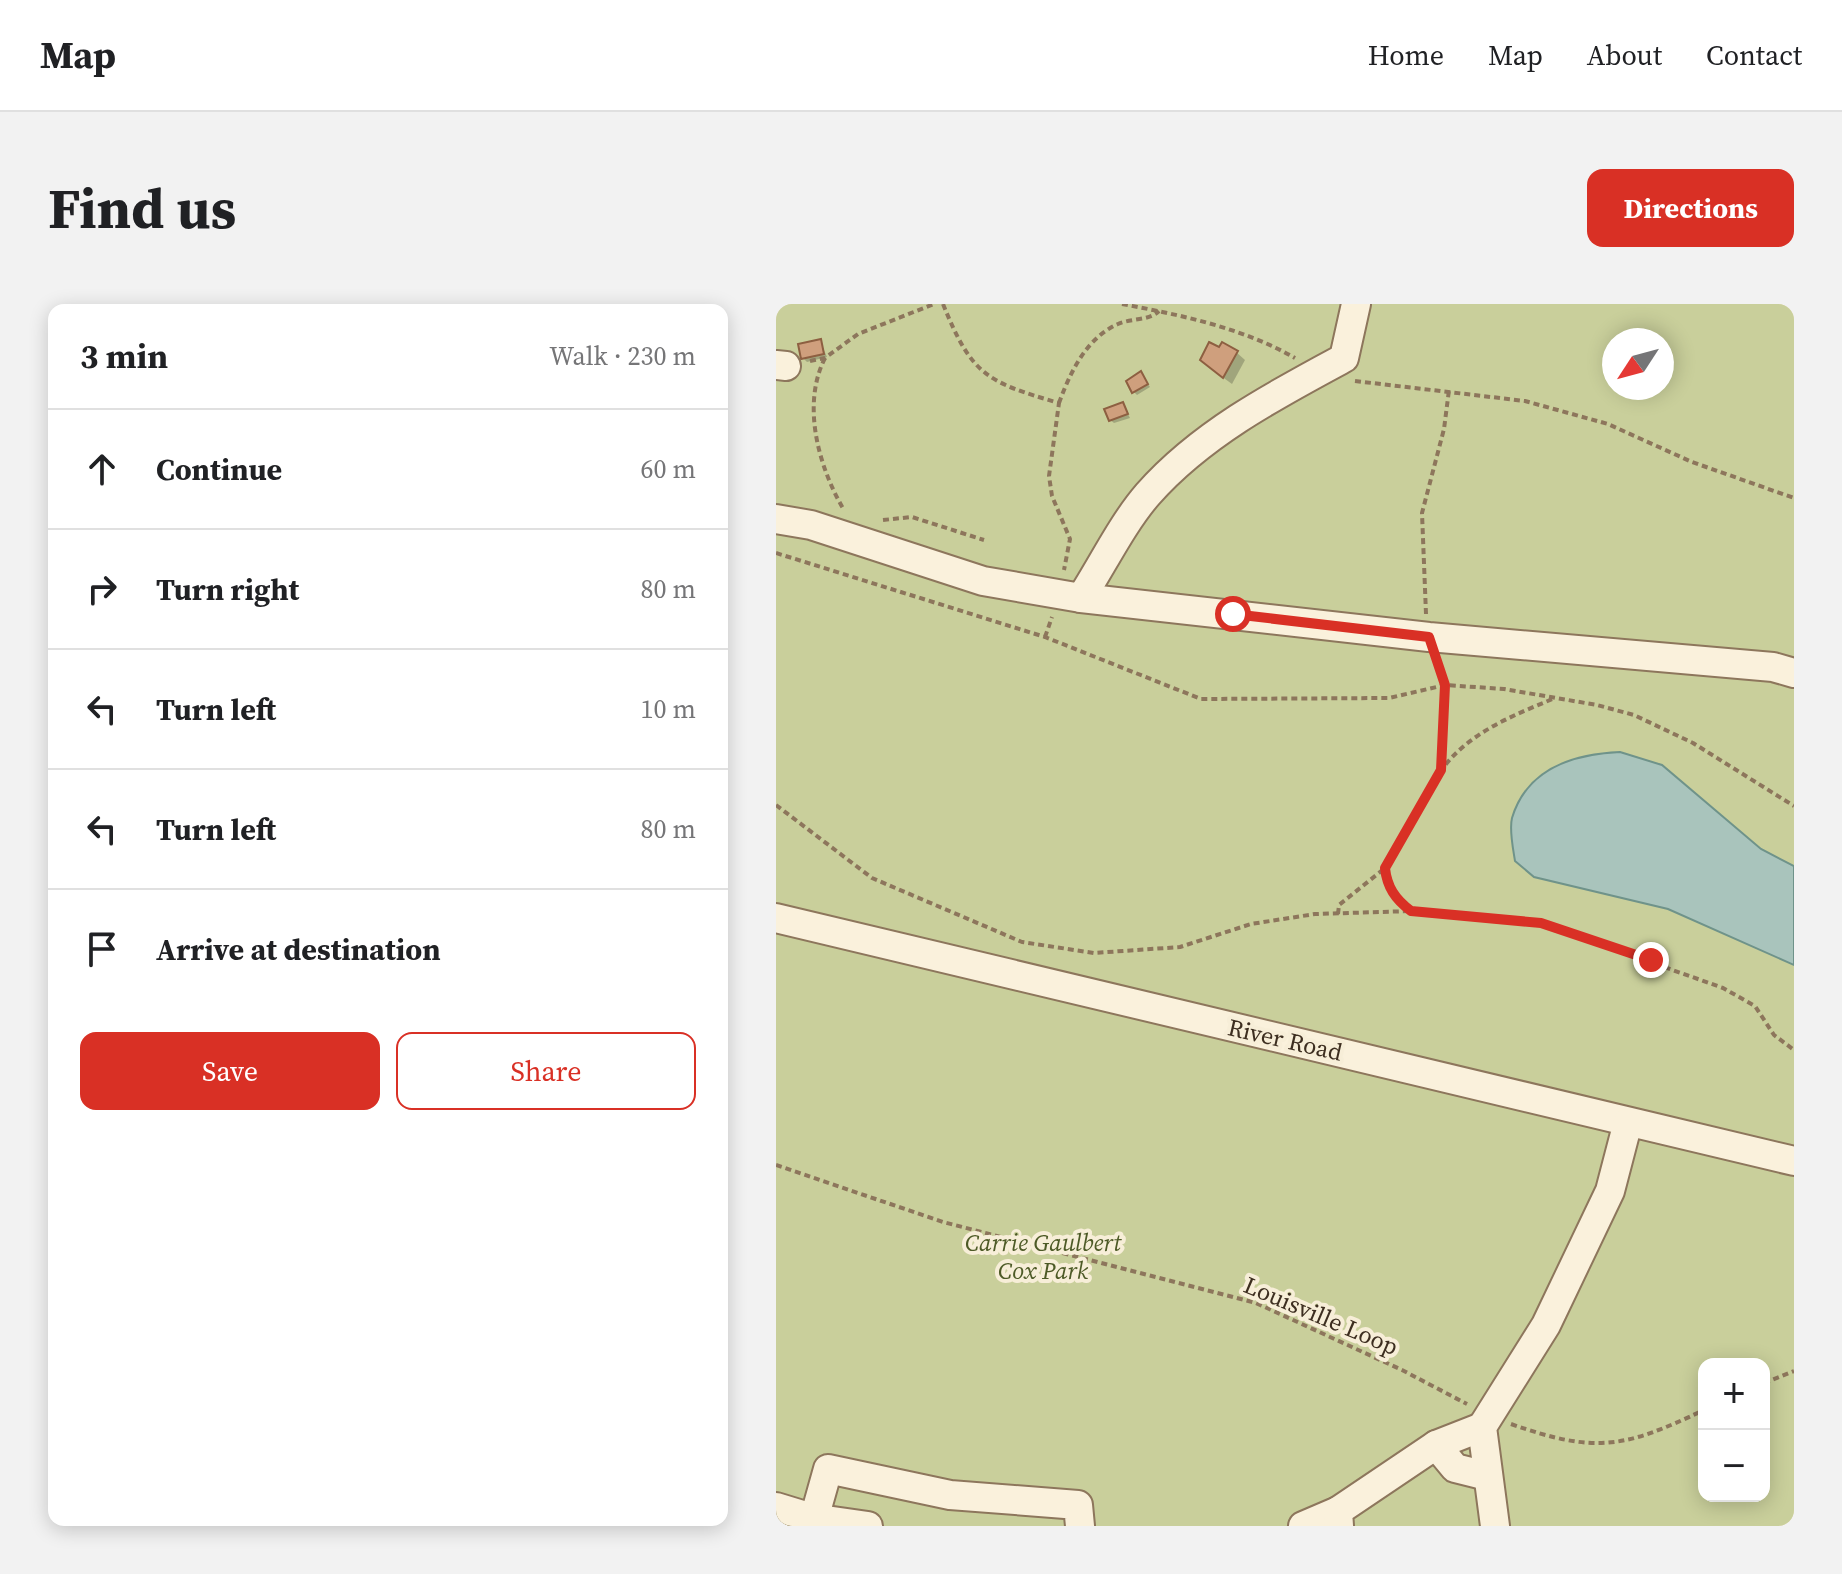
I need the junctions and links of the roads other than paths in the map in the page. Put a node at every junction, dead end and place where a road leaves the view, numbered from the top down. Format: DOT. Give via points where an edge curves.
graph roads {
  1 [pos="1356,304"];
  2 [pos="776,519"];
  3 [pos="1081,598"];
  4 [pos="1794,673"];
  5 [pos="776,918"];
  6 [pos="1628,1122"];
  7 [pos="1794,1161"];
  8 [pos="1485,1421"];
  9 [pos="1436,1445"];
  10 [pos="1487,1476"];
  11 [pos="776,1507"];
  12 [pos="1339,1518"];
  13 [pos="812,1522"];
  14 [pos="868,1526"];
  15 [pos="1080,1526"];
  16 [pos="1303,1526"];
  17 [pos="1495,1526"];
  1 -- 3 [label="street" via="1344,358 1267,399 1198,449 1147,495"];
  2 -- 3 [label="street" via="811,525 983,581"];
  3 -- 4 [label="street"];
  5 -- 6 [label="street, River Road"];
  6 -- 7 [label="street, River Road"];
  6 -- 8 [label="street" via="1610,1191 1559,1299"];
  8 -- 9 [label="street"];
  8 -- 10 [label="street"];
  9 -- 10 [label="street" via="1455,1468"];
  9 -- 12 [label="street"];
  10 -- 17 [label="street"];
  11 -- 13 [label="street"];
  12 -- 16 [label="street"];
  13 -- 14 [label="street"];
  13 -- 15 [label="street" via="828,1469 950,1495 1078,1505"];
}
